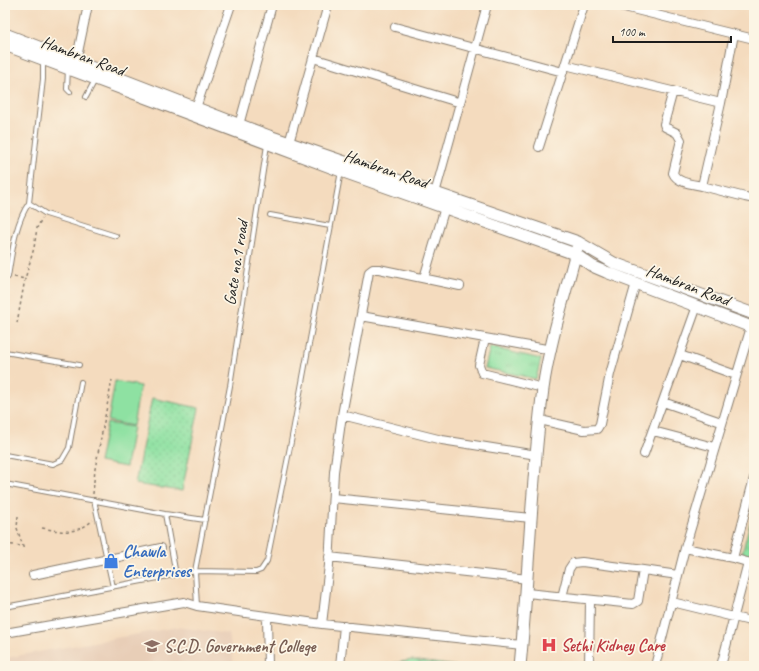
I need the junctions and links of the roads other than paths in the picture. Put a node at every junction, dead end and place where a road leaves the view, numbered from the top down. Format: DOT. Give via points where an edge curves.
graph roads {
  1 [pos="88,5"];
  2 [pos="230,5"];
  3 [pos="272,5"];
  4 [pos="328,5"];
  5 [pos="488,5"];
  6 [pos="584,5"];
  7 [pos="616,5"];
  8 [pos="627,6"];
  9 [pos="395,27"];
  10 [pos="5,34"];
  11 [pos="734,34"];
  12 [pos="754,39"];
  13 [pos="5,45"];
  14 [pos="475,49"];
  15 [pos="43,54"];
  16 [pos="313,58"];
  17 [pos="72,65"];
  18 [pos="564,69"];
  19 [pos="98,75"];
  20 [pos="673,91"];
  21 [pos="70,92"];
  22 [pos="86,97"];
  23 [pos="461,103"];
  24 [pos="721,103"];
  25 [pos="196,108"];
  26 [pos="239,125"];
  27 [pos="289,143"];
  28 [pos="267,144"];
  29 [pos="539,147"];
  30 [pos="341,171"];
  31 [pos="702,186"];
  32 [pos="754,196"];
  33 [pos="434,198"];
  34 [pos="446,202"];
  35 [pos="30,203"];
  36 [pos="270,215"];
  37 [pos="330,226"];
  38 [pos="116,236"];
  39 [pos="578,242"];
  40 [pos="575,254"];
  41 [pos="6,277"];
  42 [pos="424,278"];
  43 [pos="636,283"];
  44 [pos="460,286"];
  45 [pos="697,306"];
  46 [pos="754,314"];
  47 [pos="361,316"];
  48 [pos="752,327"];
  49 [pos="485,338"];
  50 [pos="552,350"];
  51 [pos="5,352"];
  52 [pos="680,355"];
  53 [pos="79,365"];
  54 [pos="736,375"];
  55 [pos="81,382"];
  56 [pos="544,388"];
  57 [pos="663,402"];
  58 [pos="342,415"];
  59 [pos="540,420"];
  60 [pos="721,422"];
  61 [pos="653,431"];
  62 [pos="714,447"];
  63 [pos="644,454"];
  64 [pos="5,455"];
  65 [pos="537,455"];
  66 [pos="754,478"];
  67 [pos="5,484"];
  68 [pos="333,498"];
  69 [pos="94,500"];
  70 [pos="745,508"];
  71 [pos="754,510"];
  72 [pos="165,514"];
  73 [pos="531,518"];
  74 [pos="205,520"];
  75 [pos="161,548"];
  76 [pos="684,548"];
  77 [pos="329,557"];
  78 [pos="107,558"];
  79 [pos="733,558"];
  80 [pos="751,563"];
  81 [pos="643,570"];
  82 [pos="195,571"];
  83 [pos="33,575"];
  84 [pos="176,575"];
  85 [pos="678,575"];
  86 [pos="528,579"];
  87 [pos="113,587"];
  88 [pos="527,593"];
  89 [pos="562,597"];
  90 [pos="590,601"];
  91 [pos="672,602"];
  92 [pos="197,606"];
  93 [pos="5,607"];
  94 [pos="754,616"];
  95 [pos="267,617"];
  96 [pos="733,617"];
  97 [pos="322,624"];
  98 [pos="344,626"];
  99 [pos="5,633"];
  100 [pos="522,645"];
  101 [pos="268,666"];
  102 [pos="340,666"];
  103 [pos="520,666"];
  104 [pos="589,666"];
  105 [pos="655,666"];
  106 [pos="721,666"];
  1 -- 17 [label="street"];
  2 -- 25 [label="street"];
  3 -- 26 [label="street"];
  4 -- 16 [label="street"];
  5 -- 14 [label="street"];
  6 -- 18 [label="street"];
  7 -- 8 [label="street"];
  8 -- 11 [label="street"];
  9 -- 14 [label="street"];
  10 -- 15 [label="main road, Hambran Road"];
  11 -- 12 [label="street"];
  11 -- 24 [label="street"];
  13 -- 15 [label="main road, Hambran Road"];
  14 -- 18 [label="street"];
  14 -- 23 [label="street"];
  15 -- 17 [label="main road, Hambran Road"];
  15 -- 35 [label="lane" via="43,79"];
  16 -- 23 [label="street"];
  16 -- 27 [label="street"];
  17 -- 19 [label="main road, Hambran Road"];
  17 -- 21 [label="lane" via="67,89"];
  18 -- 20 [label="street"];
  18 -- 29 [label="street"];
  19 -- 22 [label="lane"];
  19 -- 25 [label="main road, Hambran Road"];
  19 -- 28 [label="main road, Hambran Road"];
  20 -- 24 [label="street"];
  20 -- 31 [label="street" via="664,124 682,140 673,173 680,180"];
  23 -- 33 [label="street"];
  24 -- 31 [label="street"];
  25 -- 26 [label="main road, Hambran Road"];
  26 -- 27 [label="main road, Hambran Road"];
  27 -- 33 [label="main road, Hambran Road"];
  28 -- 30 [label="main road, Hambran Road"];
  28 -- 74 [label="lane, Gate no.1 road" via="230,386"];
  30 -- 33 [label="main road, Hambran Road"];
  30 -- 37 [label="lane"];
  31 -- 32 [label="street" via="750,198"];
  33 -- 34 [label="main road, Hambran Road"];
  34 -- 39 [label="main road, Hambran Road"];
  34 -- 40 [label="main road, Hambran Road"];
  34 -- 42 [label="street"];
  35 -- 38 [label="lane" via="46,214"];
  35 -- 41 [label="lane" via="19,224"];
  36 -- 37 [label="lane"];
  37 -- 82 [label="lane" via="291,442 265,566 252,572"];
  39 -- 40 [label="main road"];
  39 -- 46 [label="main road, Hambran Road" via="614,263"];
  40 -- 43 [label="main road, Hambran Road" via="600,270"];
  40 -- 50 [label="main road"];
  42 -- 44 [label="street"];
  42 -- 47 [label="street" via="379,269 371,270"];
  43 -- 45 [label="main road, Hambran Road"];
  43 -- 59 [label="street" via="597,429 584,430"];
  45 -- 48 [label="main road, Hambran Road"];
  45 -- 52 [label="street"];
  47 -- 49 [label="street"];
  47 -- 58 [label="street"];
  48 -- 54 [label="street"];
  49 -- 50 [label="street"];
  49 -- 56 [label="street" via="479,365 482,373"];
  50 -- 56 [label="main road"];
  51 -- 53 [label="lane"];
  52 -- 54 [label="street"];
  52 -- 57 [label="street"];
  54 -- 60 [label="street"];
  55 -- 64 [label="lane" via="69,448 62,460 53,464"];
  56 -- 59 [label="main road"];
  57 -- 60 [label="street"];
  57 -- 61 [label="street"];
  58 -- 65 [label="street" via="442,440"];
  58 -- 68 [label="street"];
  59 -- 65 [label="main road"];
  60 -- 62 [label="street"];
  61 -- 62 [label="street"];
  61 -- 63 [label="street"];
  62 -- 76 [label="street"];
  65 -- 73 [label="main road"];
  66 -- 70 [label="street"];
  67 -- 69 [label="lane"];
  68 -- 73 [label="street"];
  68 -- 77 [label="street"];
  69 -- 72 [label="lane"];
  69 -- 78 [label="lane"];
  70 -- 71 [label="street"];
  70 -- 79 [label="street"];
  72 -- 74 [label="lane"];
  72 -- 84 [label="lane"];
  73 -- 86 [label="main road"];
  74 -- 82 [label="lane, Gate no.1 road"];
  75 -- 78 [label="street"];
  76 -- 79 [label="street"];
  76 -- 85 [label="street"];
  77 -- 86 [label="street"];
  77 -- 97 [label="street"];
  78 -- 83 [label="street"];
  78 -- 87 [label="lane"];
  79 -- 80 [label="street"];
  80 -- 96 [label="street"];
  81 -- 85 [label="street"];
  81 -- 89 [label="street" via="573,563"];
  81 -- 90 [label="street" via="636,603 630,605"];
  82 -- 84 [label="lane"];
  82 -- 92 [label="lane, Gate no.1 road"];
  84 -- 87 [label="lane"];
  85 -- 91 [label="street"];
  86 -- 88 [label="main road"];
  87 -- 93 [label="lane"];
  88 -- 89 [label="street"];
  88 -- 100 [label="main road"];
  89 -- 90 [label="street"];
  90 -- 104 [label="street"];
  91 -- 96 [label="street"];
  91 -- 105 [label="street"];
  92 -- 95 [label="street"];
  92 -- 99 [label="street" via="184,602"];
  94 -- 96 [label="street" via="750,620"];
  95 -- 97 [label="street"];
  95 -- 101 [label="street"];
  96 -- 106 [label="street"];
  97 -- 98 [label="street"];
  98 -- 100 [label="street"];
  98 -- 102 [label="street"];
  100 -- 103 [label="main road"];
}
